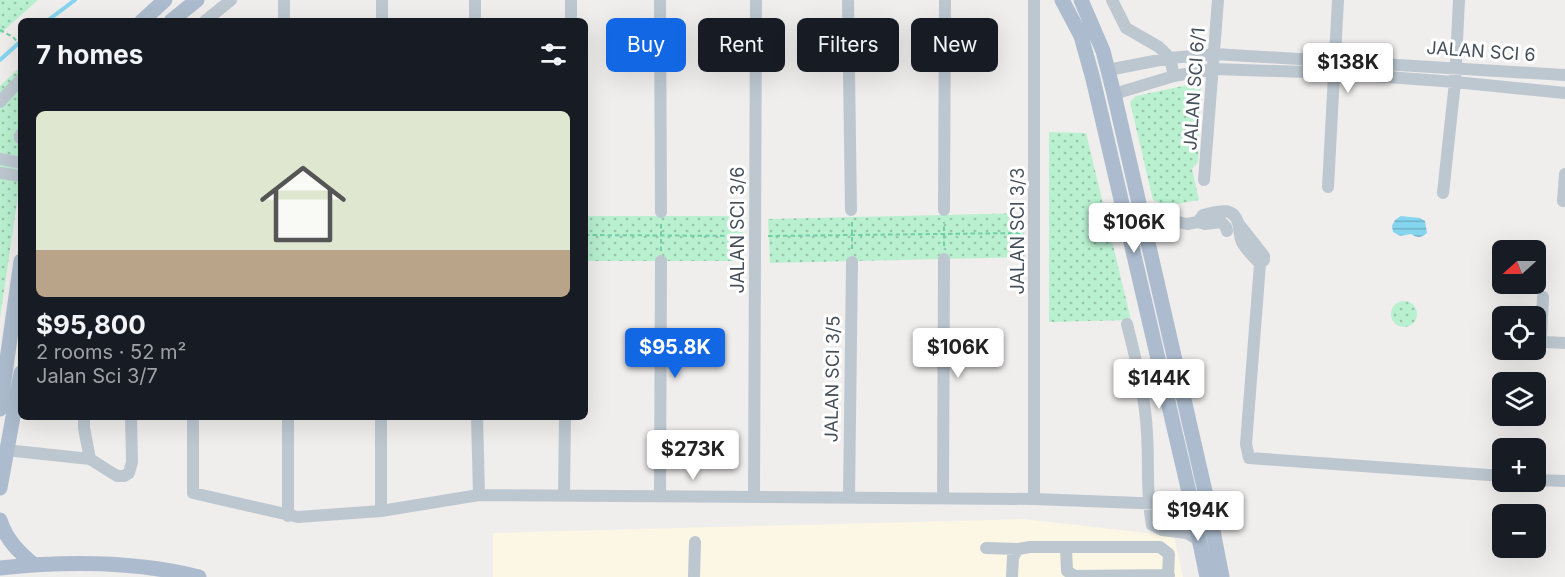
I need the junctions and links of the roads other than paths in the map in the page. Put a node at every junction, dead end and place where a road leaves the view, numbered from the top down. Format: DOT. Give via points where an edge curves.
graph roads {
  1 [pos="165,0"];
  2 [pos="197,0"];
  3 [pos="231,0"];
  4 [pos="284,0"];
  5 [pos="382,0"];
  6 [pos="475,0"];
  7 [pos="572,0"];
  8 [pos="660,0"];
  9 [pos="756,0"];
  10 [pos="848,0"];
  11 [pos="945,0"];
  12 [pos="1034,0"];
  13 [pos="1062,0"];
  14 [pos="1081,0"];
  15 [pos="1112,0"];
  16 [pos="1218,0"];
  17 [pos="1338,0"];
  18 [pos="1459,0"];
  19 [pos="145,18"];
  20 [pos="175,18"];
  21 [pos="209,18"];
  22 [pos="284,18"];
  23 [pos="381,18"];
  24 [pos="475,18"];
  25 [pos="571,18"];
  26 [pos="1215,54"];
  27 [pos="1170,58"];
  28 [pos="1335,60"];
  29 [pos="1455,68"];
  30 [pos="1214,69"];
  31 [pos="1108,70"];
  32 [pos="1334,73"];
  33 [pos="1565,75"];
  34 [pos="1174,76"];
  35 [pos="18,82"];
  36 [pos="1455,82"];
  37 [pos="1565,93"];
  38 [pos="1114,94"];
  39 [pos="0,102"];
  40 [pos="0,159"];
  41 [pos="18,162"];
  42 [pos="0,173"];
  43 [pos="1565,174"];
  44 [pos="18,176"];
  45 [pos="1204,180"];
  46 [pos="1328,187"];
  47 [pos="1443,193"];
  48 [pos="1563,201"];
  49 [pos="851,210"];
  50 [pos="944,210"];
  51 [pos="661,212"];
  52 [pos="1192,223"];
  53 [pos="1227,231"];
  54 [pos="1145,232"];
  55 [pos="944,259"];
  56 [pos="661,261"];
  57 [pos="852,262"];
  58 [pos="18,281"];
  59 [pos="1543,297"];
  60 [pos="1127,324"];
  61 [pos="1565,343"];
  62 [pos="18,388"];
  63 [pos="0,409"];
  64 [pos="84,420"];
  65 [pos="131,420"];
  66 [pos="193,420"];
  67 [pos="288,420"];
  68 [pos="381,420"];
  69 [pos="477,420"];
  70 [pos="565,420"];
  71 [pos="6,450"];
  72 [pos="90,459"];
  73 [pos="1492,475"];
  74 [pos="1546,480"];
  75 [pos="1565,481"];
  76 [pos="0,487"];
  77 [pos="479,495"];
  78 [pos="564,495"];
  79 [pos="660,496"];
  80 [pos="754,497"];
  81 [pos="849,497"];
  82 [pos="942,498"];
  83 [pos="1034,499"];
  84 [pos="1148,503"];
  85 [pos="1199,503"];
  86 [pos="381,511"];
  87 [pos="288,516"];
  88 [pos="0,520"];
  89 [pos="1199,540"];
  90 [pos="695,542"];
  91 [pos="986,548"];
  92 [pos="1066,548"];
  93 [pos="1018,549"];
  94 [pos="34,565"];
  95 [pos="0,568"];
  96 [pos="1168,576"];
  97 [pos="200,577"];
  98 [pos="694,577"];
  99 [pos="1012,577"];
  100 [pos="1207,577"];
  101 [pos="1222,577"];
  1 -- 19 [label="main road"];
  2 -- 20 [label="main road"];
  3 -- 21 [label="street"];
  4 -- 22 [label="street"];
  5 -- 23 [label="street"];
  6 -- 24 [label="street"];
  7 -- 25 [label="street"];
  8 -- 51 [label="street"];
  9 -- 80 [label="street, JALAN SCI 3/6"];
  10 -- 49 [label="street"];
  11 -- 50 [label="street"];
  12 -- 83 [label="street, JALAN SCI 3/3"];
  13 -- 85 [label="main road" via="1081,36 1093,79"];
  14 -- 31 [label="main road"];
  15 -- 27 [label="street" via="1126,28"];
  16 -- 26 [label="street, JALAN SCI 6/1"];
  17 -- 28 [label="street"];
  18 -- 29 [label="street"];
  26 -- 27 [label="street, JALAN SCI 6"];
  26 -- 28 [label="street, JALAN SCI 6"];
  26 -- 30 [label="street, JALAN SCI 6/1"];
  27 -- 31 [label="street, JALAN SCI 6"];
  27 -- 34 [label="street"];
  28 -- 29 [label="street, JALAN SCI 6"];
  28 -- 32 [label="street"];
  29 -- 33 [label="street, JALAN SCI 6"];
  29 -- 36 [label="street"];
  30 -- 32 [label="street, JALAN SCI 6"];
  30 -- 34 [label="street, JALAN SCI 6"];
  30 -- 45 [label="street, JALAN SCI 6/1"];
  31 -- 38 [label="main road"];
  32 -- 36 [label="street, JALAN SCI 6"];
  32 -- 46 [label="street"];
  34 -- 38 [label="street, JALAN SCI 6"];
  35 -- 39 [label="street"];
  36 -- 37 [label="street, JALAN SCI 6"];
  36 -- 47 [label="street"];
  38 -- 54 [label="main road"];
  40 -- 41 [label="street"];
  42 -- 44 [label="street"];
  43 -- 48 [label="street"];
  52 -- 53 [label="street" via="1221,222"];
  52 -- 54 [label="street" via="1178,222"];
  52 -- 73 [label="street" via="1203,215 1230,211 1263,253 1246,444 1249,458"];
  54 -- 85 [label="main road"];
  55 -- 82 [label="street"];
  56 -- 79 [label="street"];
  57 -- 81 [label="street, JALAN SCI 3/5"];
  58 -- 63 [label="main road"];
  59 -- 61 [label="street" via="1541,338 1545,342"];
  60 -- 84 [label="street" via="1141,382"];
  62 -- 71 [label="main road"];
  64 -- 72 [label="street"];
  65 -- 72 [label="street" via="129,472 117,476"];
  66 -- 87 [label="street" via="193,493"];
  67 -- 87 [label="street"];
  68 -- 86 [label="street"];
  69 -- 77 [label="street"];
  70 -- 78 [label="street"];
  71 -- 72 [label="street"];
  71 -- 76 [label="main road"];
  74 -- 75 [label="street"];
  77 -- 78 [label="street"];
  77 -- 86 [label="street"];
  78 -- 79 [label="street"];
  79 -- 80 [label="street"];
  80 -- 81 [label="street"];
  81 -- 82 [label="street"];
  82 -- 83 [label="street"];
  83 -- 84 [label="street"];
  84 -- 85 [label="street"];
  84 -- 89 [label="street" via="1154,527 1187,533"];
  85 -- 89 [label="main road"];
  85 -- 101 [label="main road"];
  86 -- 87 [label="street"];
  88 -- 94 [label="main road" via="12,546"];
  89 -- 100 [label="main road"];
  90 -- 98 [label="street"];
  91 -- 93 [label="street"];
  92 -- 93 [label="street"];
  92 -- 96 [label="street" via="1067,571 1076,576"];
  92 -- 96 [label="street" via="1161,547 1169,554"];
  93 -- 99 [label="street" via="1013,557"];
  94 -- 95 [label="main road"];
  94 -- 97 [label="main road" via="158,568"];
}
